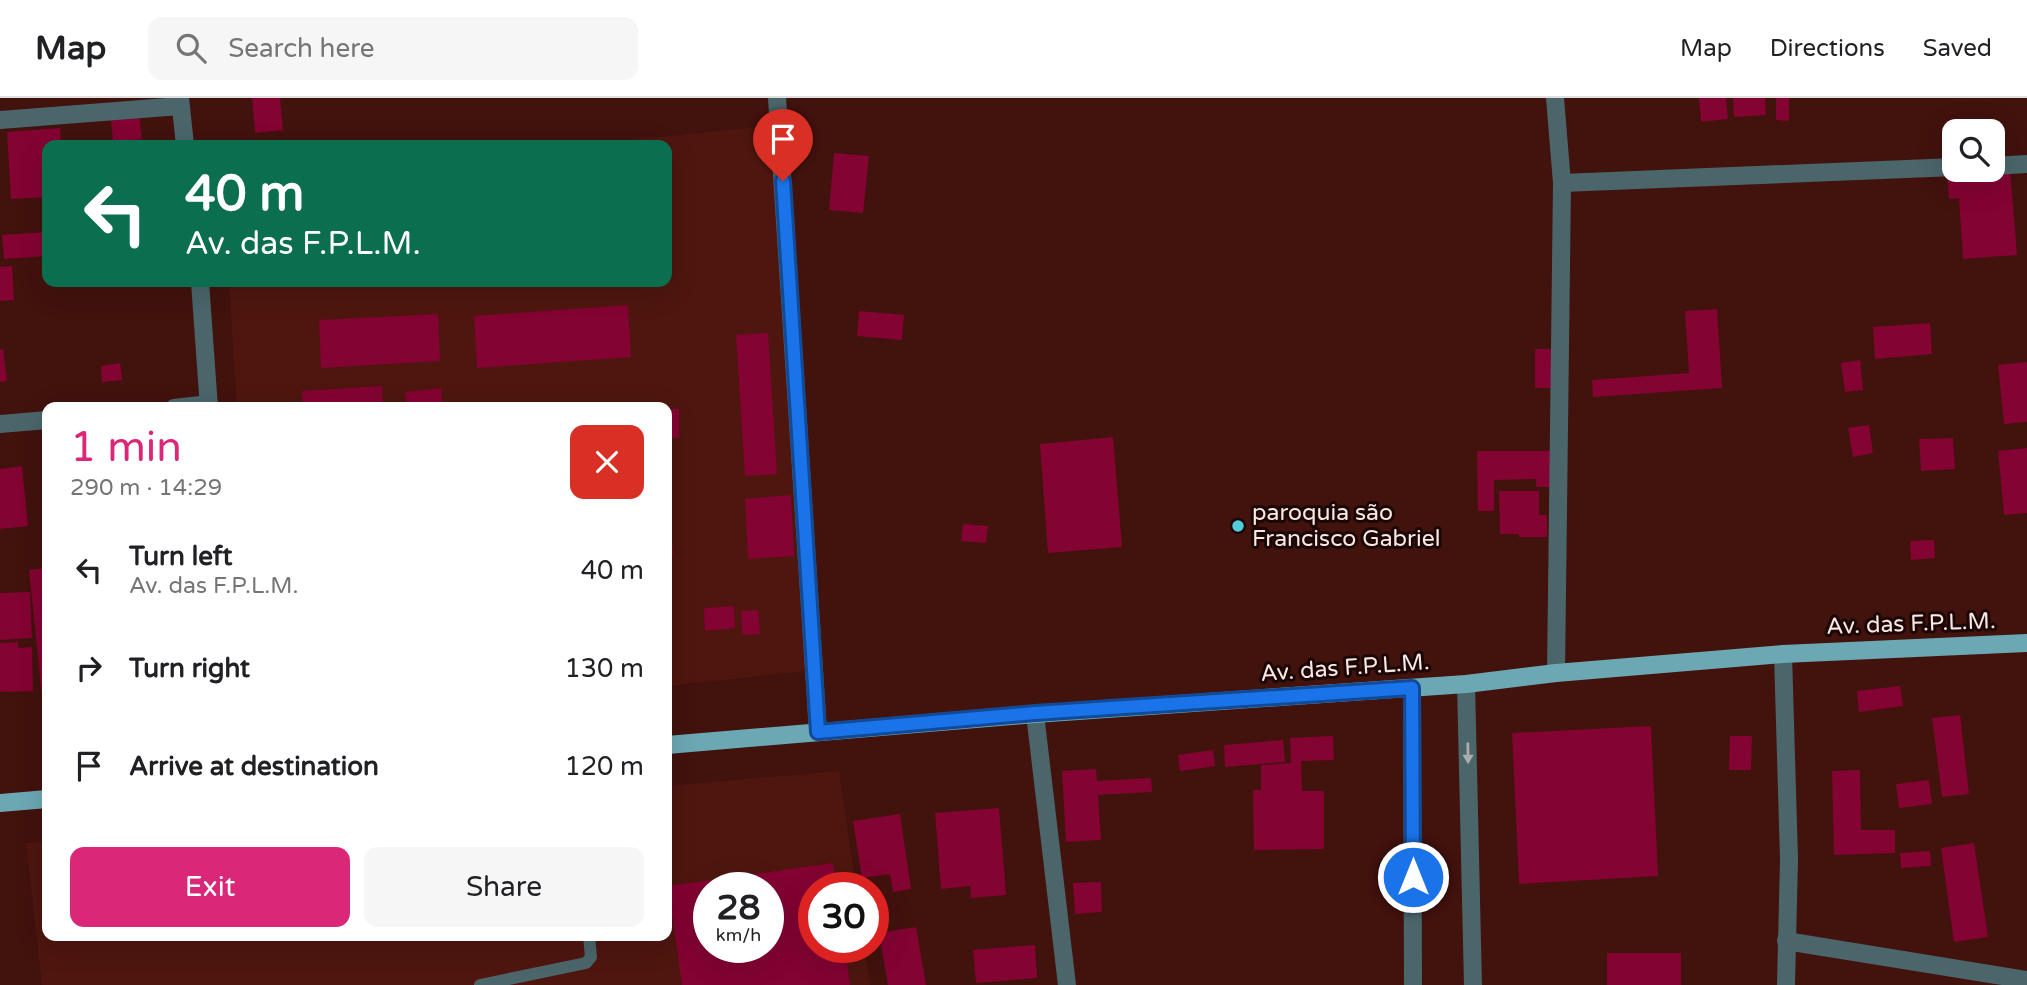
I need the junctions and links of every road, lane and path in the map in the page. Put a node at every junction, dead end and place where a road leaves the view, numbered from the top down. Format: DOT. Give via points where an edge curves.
graph roads {
  1 [pos="777,98"];
  2 [pos="1555,98"];
  3 [pos="180,102"];
  4 [pos="0,120"];
  5 [pos="184,140"];
  6 [pos="2027,164"];
  7 [pos="2005,165"];
  8 [pos="1942,168"];
  9 [pos="1562,183"];
  10 [pos="200,287"];
  11 [pos="209,402"];
  12 [pos="42,420"];
  13 [pos="0,424"];
  14 [pos="2027,643"];
  15 [pos="1783,654"];
  16 [pos="1556,673"];
  17 [pos="1466,684"];
  18 [pos="1412,688"];
  19 [pos="1035,713"];
  20 [pos="818,732"];
  21 [pos="672,746"];
  22 [pos="42,799"];
  23 [pos="0,803"];
  24 [pos="589,941"];
  25 [pos="1786,941"];
  26 [pos="2027,980"];
  27 [pos="480,985"];
  28 [pos="1067,985"];
  29 [pos="1413,985"];
  30 [pos="1473,985"];
  31 [pos="1786,985"];
  1 -- 20 [label="street"];
  2 -- 9 [label="street"];
  3 -- 4 [label="street"];
  3 -- 5 [label="street"];
  6 -- 7 [label="street"];
  8 -- 9 [label="street"];
  9 -- 16 [label="street"];
  10 -- 11 [label="street"];
  12 -- 13 [label="street"];
  14 -- 15 [label="main road, Av. das F.P.L.M."];
  15 -- 16 [label="main road, Av. das F.P.L.M."];
  15 -- 25 [label="street" via="1789,859"];
  16 -- 17 [label="main road, Av. das F.P.L.M."];
  17 -- 18 [label="main road, Av. das F.P.L.M."];
  17 -- 30 [label="street, one-way"];
  18 -- 19 [label="main road, Av. das F.P.L.M."];
  18 -- 29 [label="street"];
  19 -- 20 [label="main road, Av. das F.P.L.M."];
  19 -- 28 [label="street"];
  20 -- 21 [label="main road, Av. das F.P.L.M."];
  22 -- 23 [label="main road"];
  24 -- 27 [label="lane" via="591,957 586,963"];
  25 -- 26 [label="street"];
  25 -- 31 [label="street"];
}
